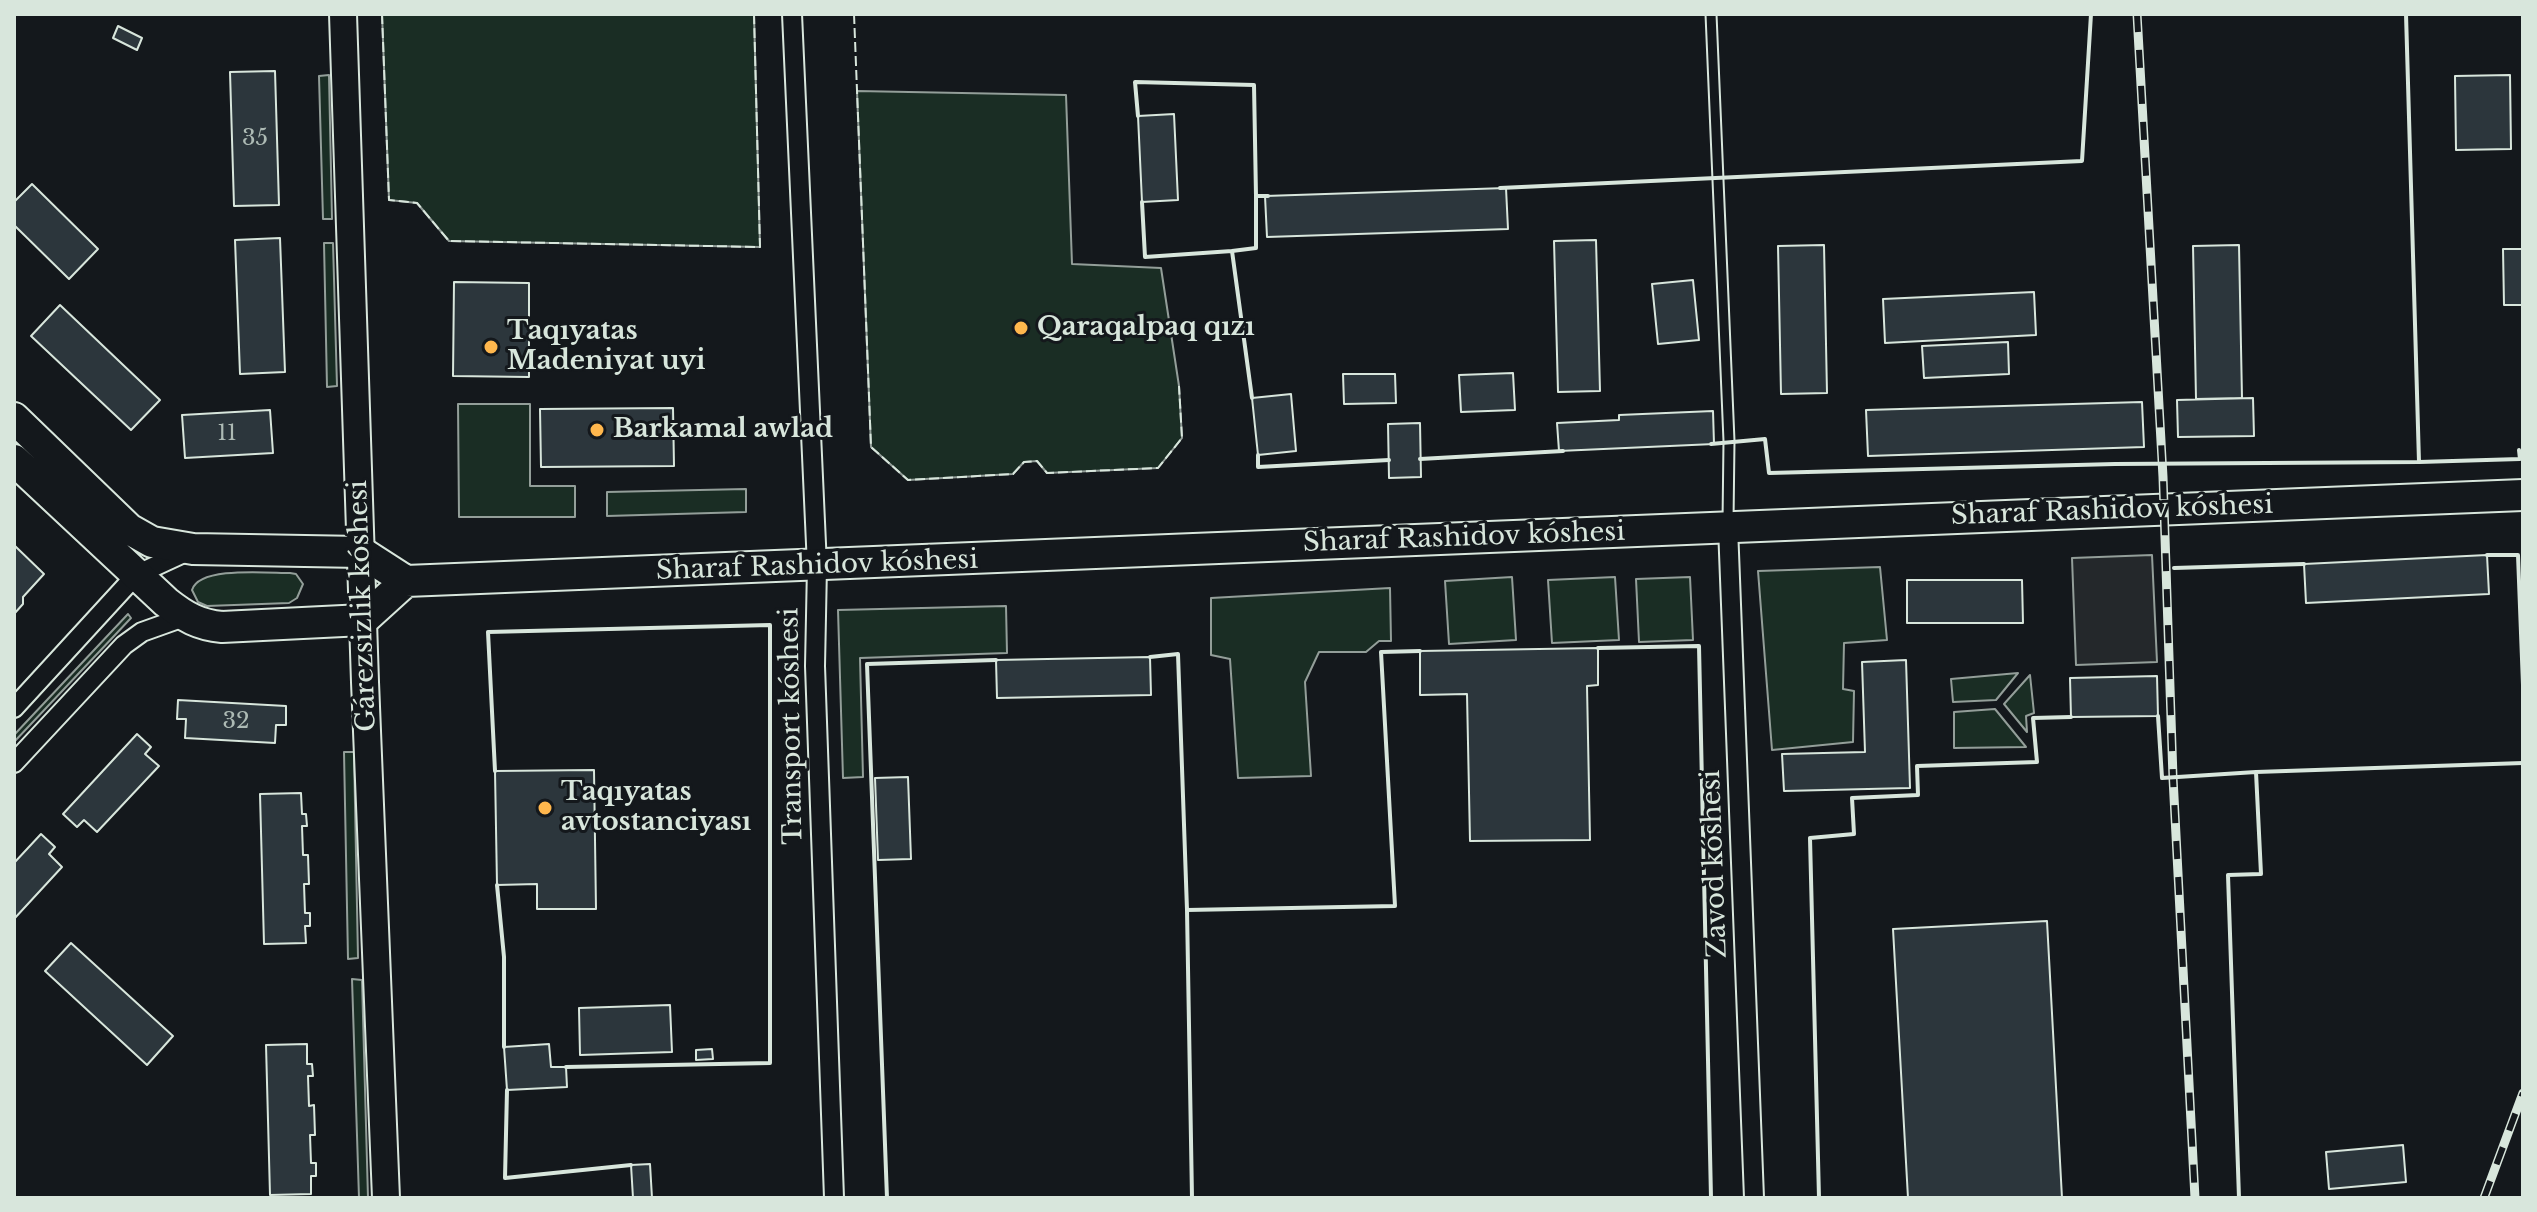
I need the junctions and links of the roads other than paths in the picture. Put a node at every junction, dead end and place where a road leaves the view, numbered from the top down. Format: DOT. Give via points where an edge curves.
graph roads {
  1 [pos="343,14"];
  2 [pos="792,14"];
  3 [pos="1711,14"];
  4 [pos="14,418"];
  5 [pos="14,460"];
  6 [pos="2523,495"];
  7 [pos="1728,527"];
  8 [pos="120,539"];
  9 [pos="193,549"];
  10 [pos="361,552"];
  11 [pos="817,566"];
  12 [pos="136,575"];
  13 [pos="406,581"];
  14 [pos="184,617"];
  15 [pos="363,620"];
  16 [pos="14,708"];
  17 [pos="14,763"];
  18 [pos="386,1198"];
  19 [pos="834,1198"];
  20 [pos="1754,1198"];
  1 -- 10 [label="street, Gárezsizlik kóshesi"];
  2 -- 11 [label="street, Transport kóshesi"];
  3 -- 7 [label="lane"];
  4 -- 8 [label="main road"];
  5 -- 8 [label="main road"];
  6 -- 7 [label="main road, Sharaf Rashidov kóshesi"];
  7 -- 11 [label="main road, Sharaf Rashidov kóshesi"];
  7 -- 20 [label="street, Zavod kóshesi"];
  8 -- 9 [label="main road"];
  8 -- 12 [label="main road"];
  9 -- 10 [label="main road"];
  9 -- 12 [label="street"];
  10 -- 13 [label="main road"];
  10 -- 15 [label="street, Gárezsizlik kóshesi"];
  11 -- 13 [label="main road, Sharaf Rashidov kóshesi"];
  11 -- 19 [label="street, Transport kóshesi" via="815,666"];
  12 -- 14 [label="main road"];
  12 -- 16 [label="street"];
  13 -- 15 [label="main road"];
  14 -- 15 [label="main road" via="222,627"];
  14 -- 17 [label="street" via="142,632 124,645"];
  15 -- 18 [label="street, Gárezsizlik kóshesi"];
}
